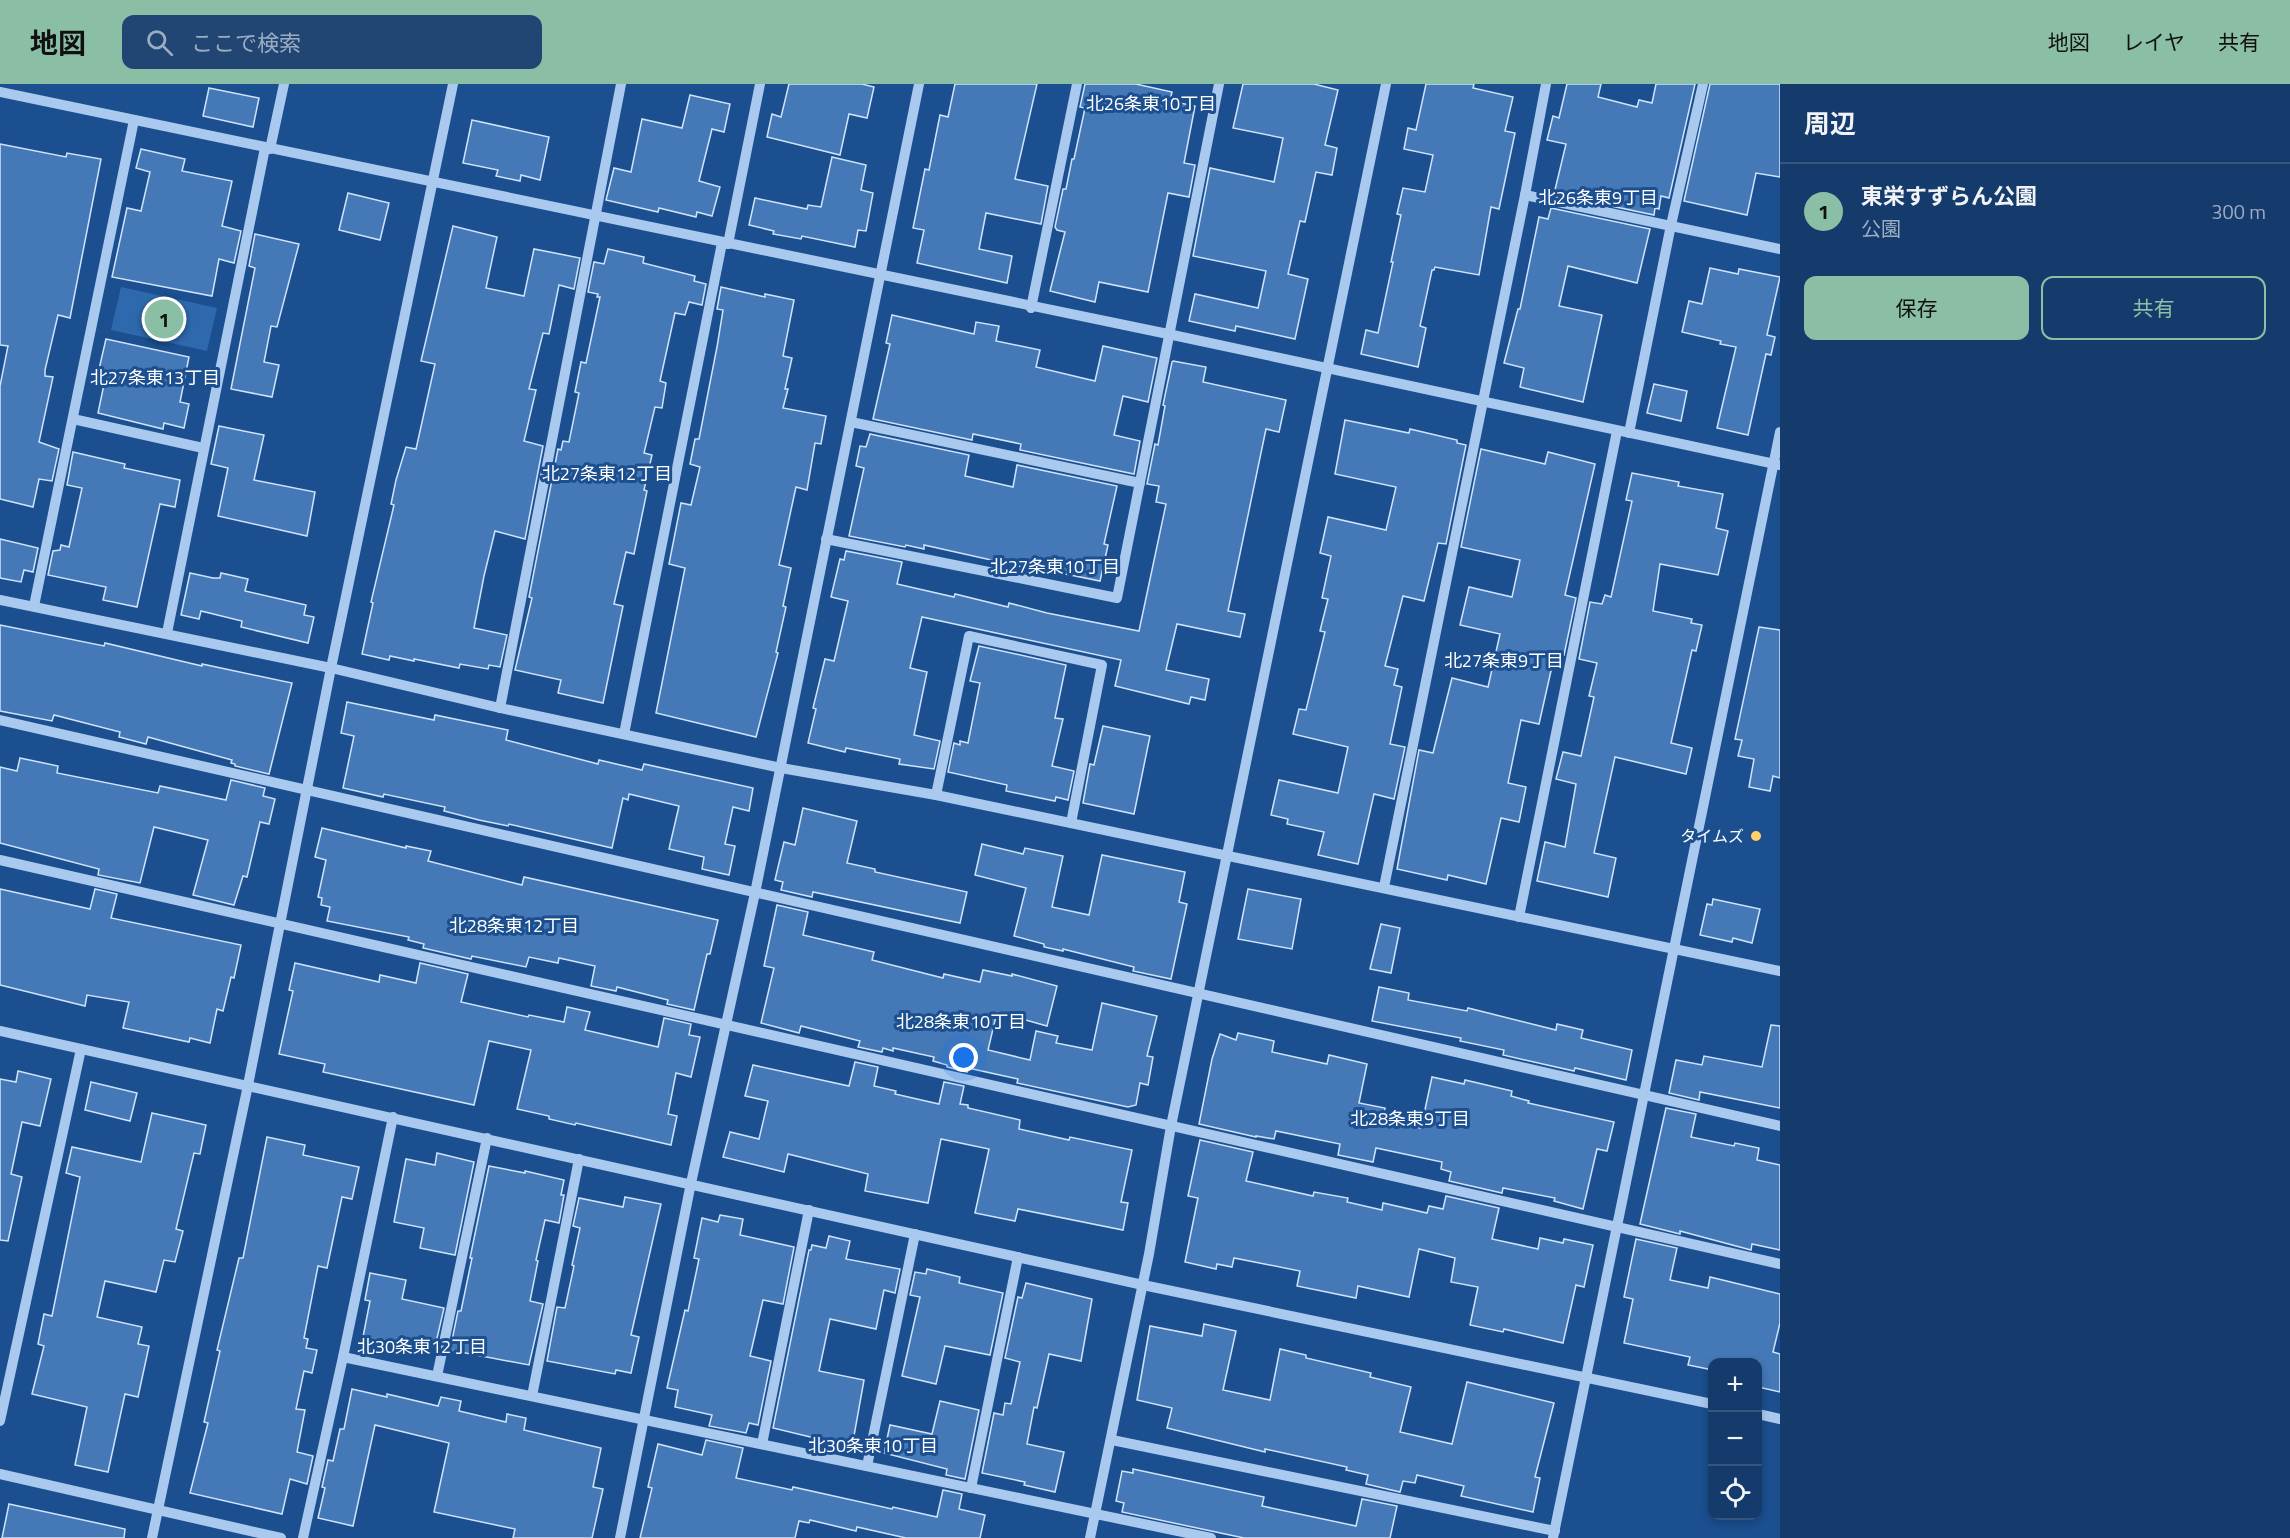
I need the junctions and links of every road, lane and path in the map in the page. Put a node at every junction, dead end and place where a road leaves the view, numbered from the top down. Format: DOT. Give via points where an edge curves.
graph roads {
  1 [pos="284,84"];
  2 [pos="453,84"];
  3 [pos="621,84"];
  4 [pos="760,84"];
  5 [pos="919,84"];
  6 [pos="1077,84"];
  7 [pos="1219,84"];
  8 [pos="1386,84"];
  9 [pos="1546,84"];
  10 [pos="1703,84"];
  11 [pos="0,92"];
  12 [pos="134,120"];
  13 [pos="268,149"];
  14 [pos="432,183"];
  15 [pos="1525,195"];
  16 [pos="594,216"];
  17 [pos="1671,225"];
  18 [pos="725,243"];
  19 [pos="1780,249"];
  20 [pos="880,276"];
  21 [pos="1032,308"];
  22 [pos="1168,334"];
  23 [pos="1326,369"];
  24 [pos="1482,403"];
  25 [pos="73,419"];
  26 [pos="851,422"];
  27 [pos="1617,431"];
  28 [pos="1780,432"];
  29 [pos="1629,433"];
  30 [pos="203,448"];
  31 [pos="1777,465"];
  32 [pos="1140,483"];
  33 [pos="826,539"];
  34 [pos="0,600"];
  35 [pos="34,606"];
  36 [pos="167,633"];
  37 [pos="331,668"];
  38 [pos="500,708"];
  39 [pos="0,720"];
  40 [pos="624,734"];
  41 [pos="780,768"];
  42 [pos="308,790"];
  43 [pos="936,795"];
  44 [pos="1071,823"];
  45 [pos="1227,857"];
  46 [pos="0,860"];
  47 [pos="1384,887"];
  48 [pos="755,892"];
  49 [pos="1519,917"];
  50 [pos="281,924"];
  51 [pos="1674,949"];
  52 [pos="1780,971"];
  53 [pos="1199,993"];
  54 [pos="725,1025"];
  55 [pos="0,1031"];
  56 [pos="81,1049"];
  57 [pos="248,1086"];
  58 [pos="1644,1095"];
  59 [pos="393,1118"];
  60 [pos="1171,1126"];
  61 [pos="1780,1126"];
  62 [pos="487,1138"];
  63 [pos="579,1159"];
  64 [pos="691,1183"];
  65 [pos="809,1210"];
  66 [pos="1617,1227"];
  67 [pos="915,1234"];
  68 [pos="1018,1257"];
  69 [pos="1780,1264"];
  70 [pos="1143,1285"];
  71 [pos="344,1357"];
  72 [pos="437,1376"];
  73 [pos="1587,1376"];
  74 [pos="532,1396"];
  75 [pos="1708,1403"];
  76 [pos="1762,1415"];
  77 [pos="1780,1419"];
  78 [pos="644,1420"];
  79 [pos="0,1421"];
  80 [pos="1112,1440"];
  81 [pos="762,1444"];
  82 [pos="867,1466"];
  83 [pos="0,1474"];
  84 [pos="972,1488"];
  85 [pos="158,1510"];
  86 [pos="1096,1514"];
  87 [pos="1554,1534"];
  88 [pos="152,1538"];
  89 [pos="281,1538"];
  90 [pos="303,1538"];
  91 [pos="620,1538"];
  92 [pos="1090,1538"];
  93 [pos="1211,1538"];
  1 -- 13 [label="street"];
  2 -- 14 [label="street"];
  3 -- 16 [label="street"];
  4 -- 18 [label="street"];
  5 -- 20 [label="street"];
  6 -- 21 [label="street"];
  7 -- 22 [label="street"];
  8 -- 23 [label="street"];
  9 -- 15 [label="street"];
  10 -- 17 [label="street"];
  11 -- 12 [label="street"];
  12 -- 13 [label="street"];
  12 -- 25 [label="street"];
  13 -- 14 [label="street"];
  13 -- 30 [label="street"];
  14 -- 16 [label="street"];
  14 -- 37 [label="street"];
  15 -- 17 [label="street"];
  15 -- 24 [label="street"];
  16 -- 18 [label="street"];
  16 -- 38 [label="street"];
  17 -- 19 [label="street"];
  17 -- 29 [label="street"];
  18 -- 20 [label="street"];
  18 -- 40 [label="street"];
  20 -- 21 [label="street"];
  20 -- 26 [label="street"];
  21 -- 22 [label="street"];
  22 -- 23 [label="street"];
  22 -- 32 [label="street"];
  23 -- 24 [label="street"];
  23 -- 45 [label="street"];
  24 -- 27 [label="street"];
  24 -- 47 [label="street"];
  25 -- 30 [label="street"];
  25 -- 35 [label="street"];
  26 -- 32 [label="street"];
  26 -- 33 [label="street"];
  27 -- 29 [label="street"];
  27 -- 49 [label="street"];
  28 -- 31 [label="street"];
  29 -- 31 [label="street"];
  30 -- 36 [label="street"];
  31 -- 51 [label="street"];
  32 -- 33 [label="street" via="1117,598"];
  33 -- 41 [label="street"];
  34 -- 35 [label="street"];
  35 -- 36 [label="street"];
  36 -- 37 [label="street"];
  37 -- 38 [label="street"];
  37 -- 42 [label="street"];
  38 -- 40 [label="street"];
  39 -- 42 [label="street"];
  40 -- 41 [label="street"];
  41 -- 43 [label="street"];
  41 -- 48 [label="street"];
  42 -- 48 [label="street"];
  42 -- 50 [label="street"];
  43 -- 44 [label="street"];
  43 -- 44 [label="street" via="969,636 1102,665"];
  44 -- 45 [label="street"];
  45 -- 47 [label="street"];
  45 -- 53 [label="street"];
  46 -- 50 [label="street"];
  47 -- 49 [label="street"];
  48 -- 53 [label="street"];
  48 -- 54 [label="street"];
  49 -- 51 [label="street"];
  50 -- 54 [label="street"];
  50 -- 57 [label="street"];
  51 -- 52 [label="street"];
  51 -- 58 [label="street"];
  53 -- 58 [label="street"];
  53 -- 60 [label="street"];
  54 -- 60 [label="street"];
  54 -- 64 [label="street"];
  55 -- 56 [label="street"];
  56 -- 57 [label="street"];
  56 -- 79 [label="street"];
  57 -- 59 [label="street"];
  57 -- 85 [label="street"];
  58 -- 61 [label="street"];
  58 -- 66 [label="street"];
  59 -- 62 [label="street"];
  59 -- 71 [label="street"];
  60 -- 66 [label="street"];
  60 -- 70 [label="street"];
  62 -- 63 [label="street"];
  62 -- 72 [label="street"];
  63 -- 64 [label="street"];
  63 -- 74 [label="street"];
  64 -- 65 [label="street"];
  64 -- 78 [label="street"];
  65 -- 67 [label="street"];
  65 -- 81 [label="street"];
  66 -- 69 [label="street"];
  66 -- 73 [label="street"];
  67 -- 68 [label="street"];
  67 -- 82 [label="street"];
  68 -- 70 [label="street"];
  68 -- 84 [label="street"];
  70 -- 73 [label="street"];
  70 -- 80 [label="street"];
  71 -- 72 [label="street"];
  71 -- 90 [label="street"];
  72 -- 74 [label="street"];
  73 -- 75 [label="street"];
  73 -- 87 [label="street"];
  74 -- 78 [label="street"];
  76 -- 77 [label="street"];
  78 -- 81 [label="street"];
  78 -- 91 [label="street"];
  80 -- 86 [label="street"];
  80 -- 87 [label="street"];
  81 -- 82 [label="street"];
  82 -- 84 [label="street"];
  83 -- 85 [label="street"];
  84 -- 86 [label="street"];
  85 -- 88 [label="street"];
  85 -- 89 [label="street"];
  86 -- 92 [label="street"];
  86 -- 93 [label="street"];
}
